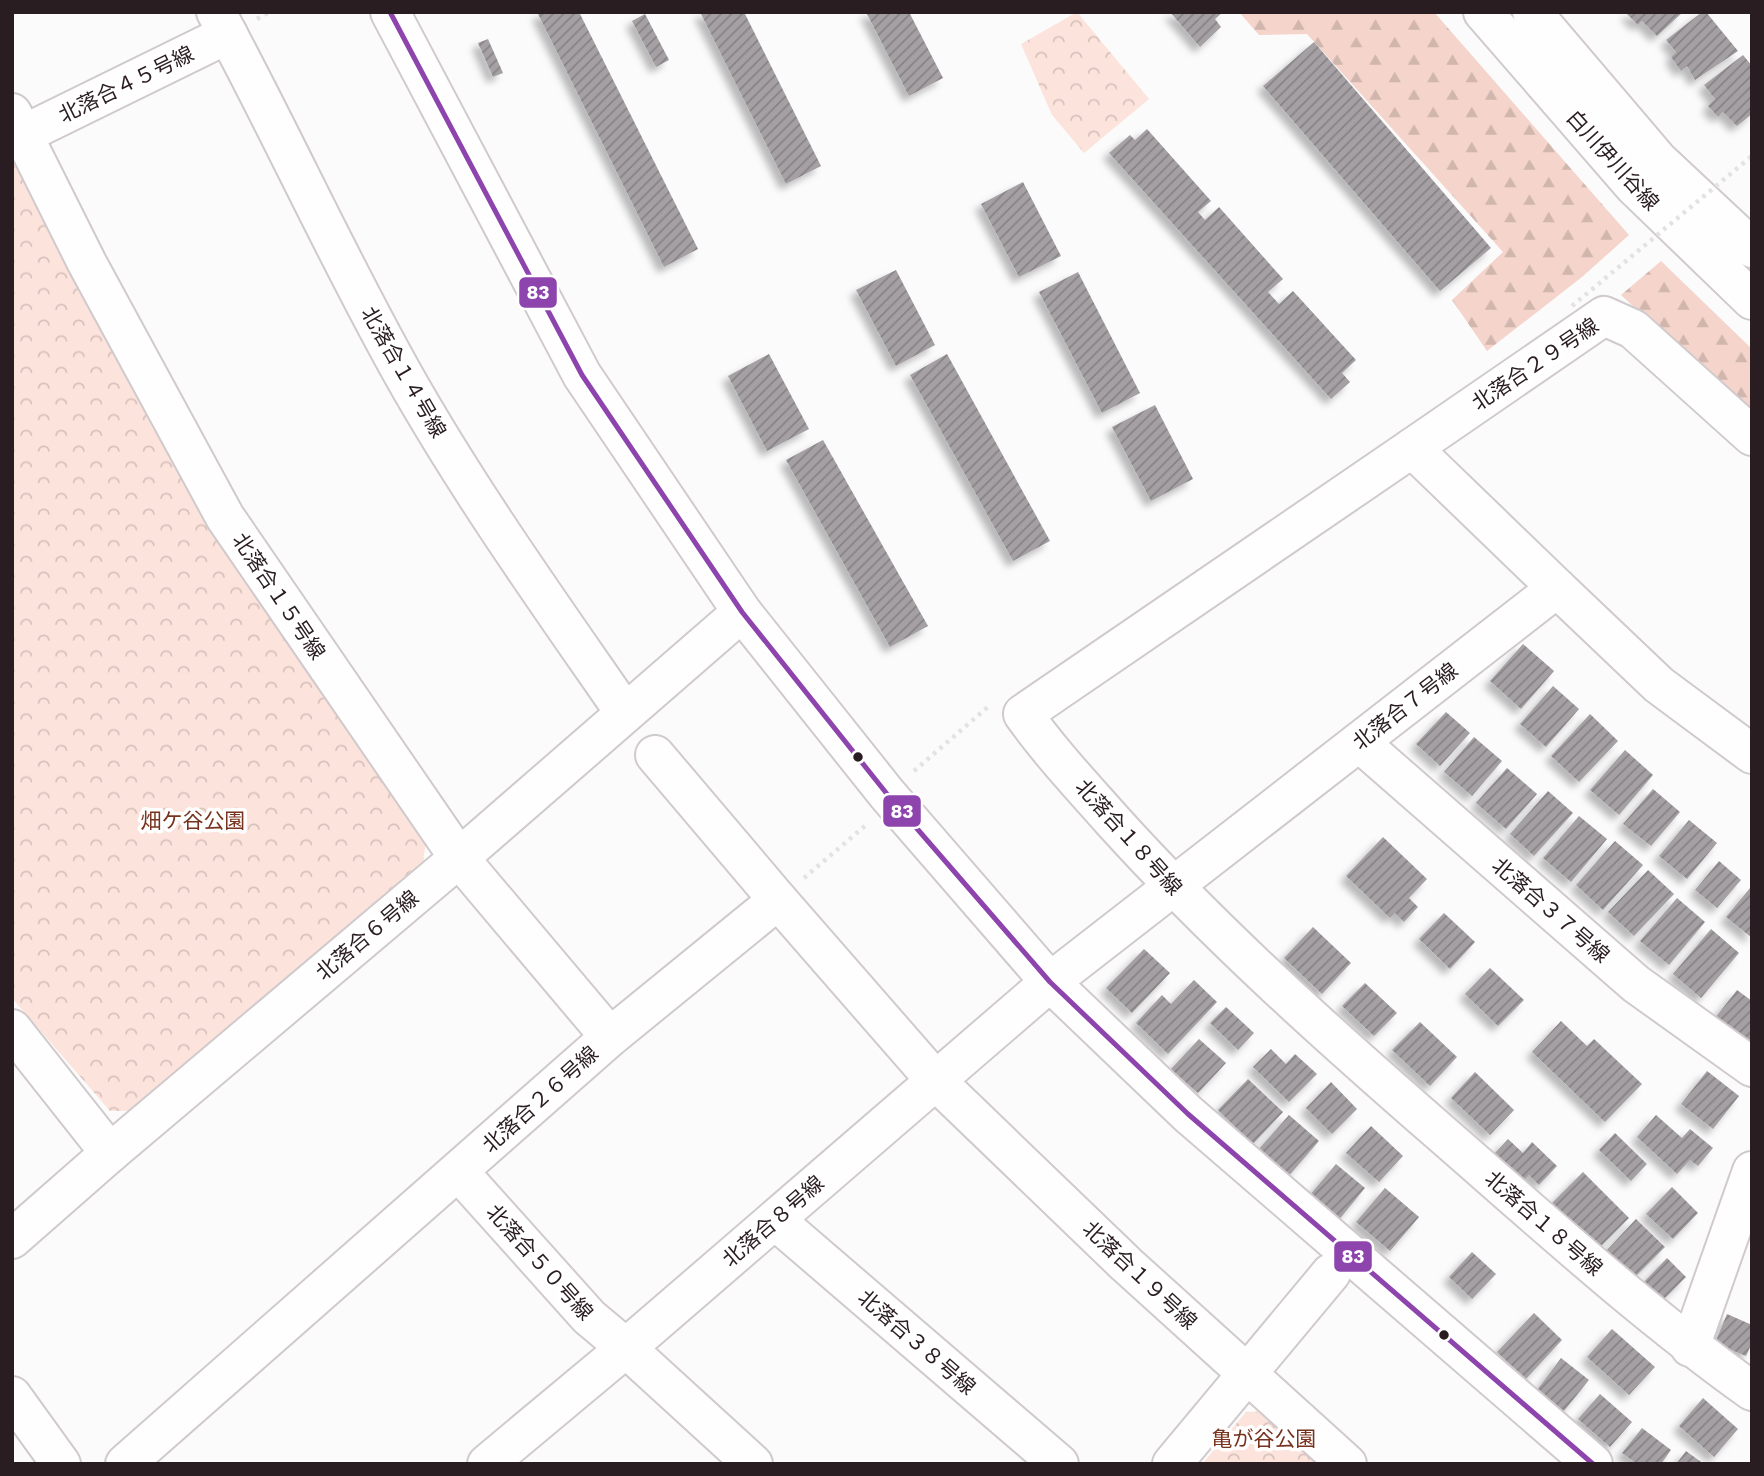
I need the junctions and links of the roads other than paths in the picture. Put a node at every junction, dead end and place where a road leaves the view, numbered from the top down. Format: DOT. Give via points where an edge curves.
graph roads {
  1 [pos="390,12"];
  2 [pos="1483,12"];
  3 [pos="1532,12"];
  4 [pos="222,23"];
  5 [pos="16,129"];
  6 [pos="1752,248"];
  7 [pos="1752,300"];
  8 [pos="1752,436"];
  9 [pos="1412,448"];
  10 [pos="1557,588"];
  11 [pos="742,612"];
  12 [pos="625,713"];
  13 [pos="1359,742"];
  14 [pos="1752,754"];
  15 [pos="655,755"];
  16 [pos="459,858"];
  17 [pos="1173,887"];
  18 [pos="778,900"];
  19 [pos="1051,982"];
  20 [pos="12,1029"];
  21 [pos="610,1037"];
  22 [pos="1752,1068"];
  23 [pos="936,1081"];
  24 [pos="110,1153"];
  25 [pos="1752,1171"];
  26 [pos="459,1172"];
  27 [pos="775,1220"];
  28 [pos="12,1239"];
  29 [pos="1331,1273"];
  30 [pos="1690,1347"];
  31 [pos="626,1348"];
  32 [pos="1246,1372"];
  33 [pos="1752,1391"];
  34 [pos="12,1396"];
  35 [pos="61,1464"];
  36 [pos="125,1464"];
  37 [pos="487,1464"];
  38 [pos="753,1464"];
  39 [pos="1059,1464"];
  40 [pos="1172,1464"];
  41 [pos="1347,1464"];
  42 [pos="1593,1464"];
  1 -- 11 [label="street" via="582,374"];
  2 -- 7 [label="street, 白川伊川谷線" via="1634,186"];
  3 -- 6 [label="street, 白川伊川谷線" via="1658,160"];
  4 -- 5 [label="street, 北落合４５号線"];
  4 -- 12 [label="street, 北落合１４号線" via="328,237 405,378 495,525"];
  5 -- 16 [label="street, 北落合１５号線" via="225,517"];
  8 -- 9 [label="street, 北落合２９号線" via="1633,330 1604,316"];
  9 -- 10 [label="street"];
  9 -- 17 [label="street, 北落合１８号線" via="1023,715"];
  10 -- 13 [label="street, 北落合７号線"];
  10 -- 14 [label="street" via="1659,685"];
  11 -- 12 [label="street, 北落合６号線"];
  11 -- 19 [label="street" via="890,798"];
  12 -- 16 [label="street, 北落合６号線"];
  13 -- 17 [label="street, 北落合７号線"];
  13 -- 22 [label="street, 北落合３７号線" via="1636,984"];
  15 -- 18 [label="street"];
  16 -- 21 [label="street, 北落合１５号線"];
  16 -- 24 [label="street, 北落合６号線"];
  17 -- 19 [label="street, 北落合７号線"];
  17 -- 30 [label="street, 北落合１８号線" via="1403,1101"];
  18 -- 21 [label="street, 北落合２６号線"];
  18 -- 23 [label="street"];
  19 -- 23 [label="street, 北落合８号線"];
  19 -- 42 [label="street" via="1188,1114"];
  20 -- 24 [label="street"];
  21 -- 26 [label="street, 北落合２６号線"];
  23 -- 27 [label="street, 北落合８号線"];
  23 -- 32 [label="street, 北落合１９号線"];
  24 -- 28 [label="street, 北落合６号線"];
  25 -- 30 [label="street"];
  26 -- 31 [label="street, 北落合５０号線" via="589,1317"];
  26 -- 36 [label="street, 北落合２６号線"];
  27 -- 31 [label="street, 北落合８号線"];
  27 -- 39 [label="street, 北落合３８号線"];
  29 -- 32 [label="street"];
  30 -- 33 [label="street, 北落合１８号線"];
  31 -- 37 [label="street, 北落合８号線"];
  31 -- 38 [label="street"];
  32 -- 40 [label="street"];
  32 -- 41 [label="street, 北落合１９号線"];
  34 -- 35 [label="street"];
}
